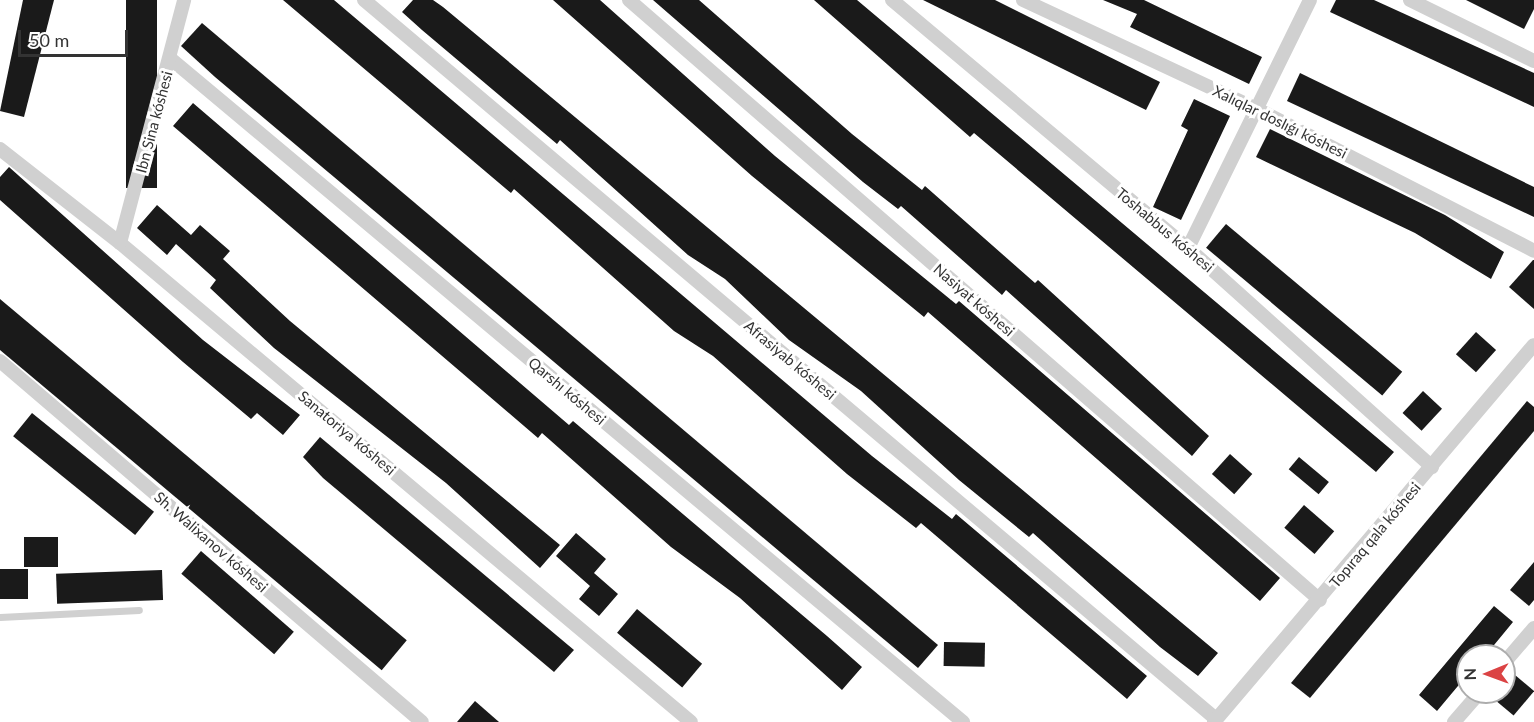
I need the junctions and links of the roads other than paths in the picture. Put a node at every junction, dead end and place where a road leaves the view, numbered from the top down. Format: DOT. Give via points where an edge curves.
graph roads {
  1 [pos="184,0"];
  2 [pos="364,0"];
  3 [pos="629,0"];
  4 [pos="892,0"];
  5 [pos="1023,0"];
  6 [pos="1310,0"];
  7 [pos="1410,0"];
  8 [pos="171,59"];
  9 [pos="1534,60"];
  10 [pos="1257,109"];
  11 [pos="0,149"];
  12 [pos="120,243"];
  13 [pos="1188,249"];
  14 [pos="1534,251"];
  15 [pos="1534,345"];
  16 [pos="0,361"];
  17 [pos="1432,467"];
  18 [pos="1320,600"];
  19 [pos="139,610"];
  20 [pos="0,617"];
  21 [pos="1534,628"];
  22 [pos="1516,649"];
  23 [pos="1470,704"];
  24 [pos="1215,721"];
  25 [pos="422,722"];
  26 [pos="691,722"];
  27 [pos="963,722"];
  28 [pos="1454,722"];
  1 -- 8 [label="street, Ibn Sina kóshesi"];
  2 -- 24 [label="street, Afrasiyab kóshesi"];
  3 -- 18 [label="street, Nasiyat kóshesi"];
  4 -- 13 [label="street, Toshabbus kóshesi"];
  5 -- 10 [label="street, Xalıqlar doslıǵı kóshesi"];
  6 -- 10 [label="street"];
  7 -- 9 [label="street"];
  8 -- 12 [label="street, Ibn Sina kóshesi"];
  8 -- 27 [label="street, Qarshı kóshesi"];
  10 -- 13 [label="street"];
  10 -- 14 [label="street, Xalıqlar doslıǵı kóshesi"];
  11 -- 12 [label="street, Sanatoriya kóshesi"];
  12 -- 26 [label="street, Sanatoriya kóshesi"];
  13 -- 17 [label="street, Toshabbus kóshesi"];
  15 -- 17 [label="street, Topıraq qala kóshesi"];
  16 -- 25 [label="street, Sh. Walixanov kóshesi"];
  17 -- 18 [label="street, Topıraq qala kóshesi"];
  18 -- 24 [label="street, Topıraq qala kóshesi"];
  19 -- 20 [label="lane"];
  21 -- 22 [label="street"];
  23 -- 28 [label="street"];
}
